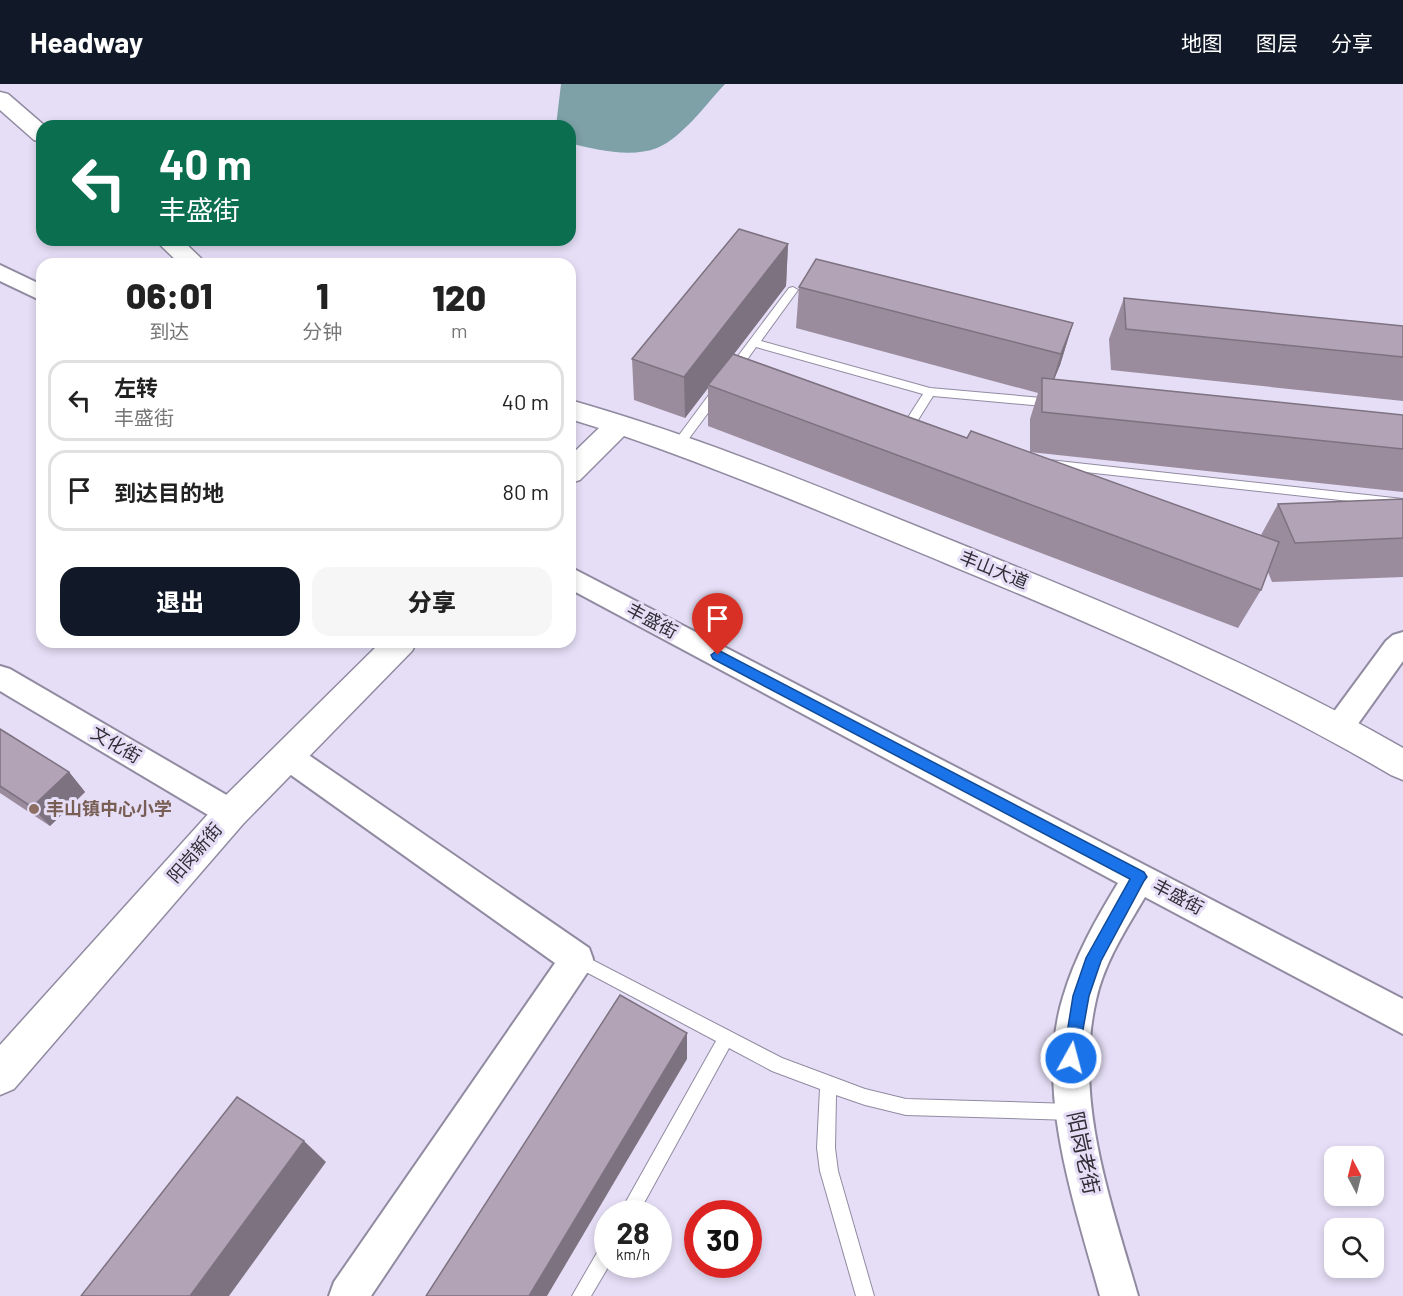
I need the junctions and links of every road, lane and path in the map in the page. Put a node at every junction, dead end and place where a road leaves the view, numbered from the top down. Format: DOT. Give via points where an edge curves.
graph roads {
  1 [pos="0,99"];
  2 [pos="36,130"];
  3 [pos="174,246"];
  4 [pos="188,258"];
  5 [pos="0,272"];
  6 [pos="36,291"];
  7 [pos="793,291"];
  8 [pos="754,343"];
  9 [pos="930,392"];
  10 [pos="1072,405"];
  11 [pos="576,411"];
  12 [pos="620,424"];
  13 [pos="678,445"];
  14 [pos="909,447"];
  15 [pos="1031,462"];
  16 [pos="576,467"];
  17 [pos="1403,503"];
  18 [pos="576,580"];
  19 [pos="1403,643"];
  20 [pos="395,648"];
  21 [pos="0,677"];
  22 [pos="1340,726"];
  23 [pos="287,756"];
  24 [pos="1403,765"];
  25 [pos="231,813"];
  26 [pos="1139,877"];
  27 [pos="577,959"];
  28 [pos="1403,1017"];
  29 [pos="726,1038"];
  30 [pos="0,1075"];
  31 [pos="828,1086"];
  32 [pos="1074,1112"];
  33 [pos="636,1200"];
  34 [pos="595,1278"];
  35 [pos="588,1293"];
  36 [pos="348,1296"];
  37 [pos="865,1296"];
  38 [pos="1119,1296"];
  1 -- 2 [label="street"];
  3 -- 4 [label="street"];
  5 -- 6 [label="street"];
  7 -- 8 [label="lane"];
  8 -- 9 [label="lane"];
  8 -- 13 [label="lane" via="729,386"];
  9 -- 10 [label="lane"];
  9 -- 14 [label="lane" via="898,443"];
  11 -- 12 [label="street, 丰山大道"];
  12 -- 13 [label="street, 丰山大道"];
  12 -- 16 [label="street"];
  13 -- 22 [label="street, 丰山大道" via="1041,590 1172,646"];
  15 -- 17 [label="lane"];
  18 -- 26 [label="street, 丰盛街"];
  19 -- 22 [label="street"];
  20 -- 23 [label="street, 阳岗新街"];
  21 -- 25 [label="street, 文化街"];
  22 -- 24 [label="street, 丰山大道"];
  23 -- 25 [label="street, 阳岗新街"];
  23 -- 27 [label="street"];
  25 -- 30 [label="street, 阳岗新街"];
  26 -- 28 [label="street, 丰盛街"];
  26 -- 32 [label="street, 阳岗老街" via="1094,958 1081,996 1071,1058"];
  27 -- 29 [label="lane"];
  27 -- 36 [label="street"];
  29 -- 31 [label="lane"];
  29 -- 33 [label="lane"];
  31 -- 32 [label="lane" via="906,1107"];
  31 -- 37 [label="lane" via="826,1148 830,1171"];
  32 -- 38 [label="street, 阳岗老街" via="1078,1142"];
  34 -- 35 [label="lane"];
}
